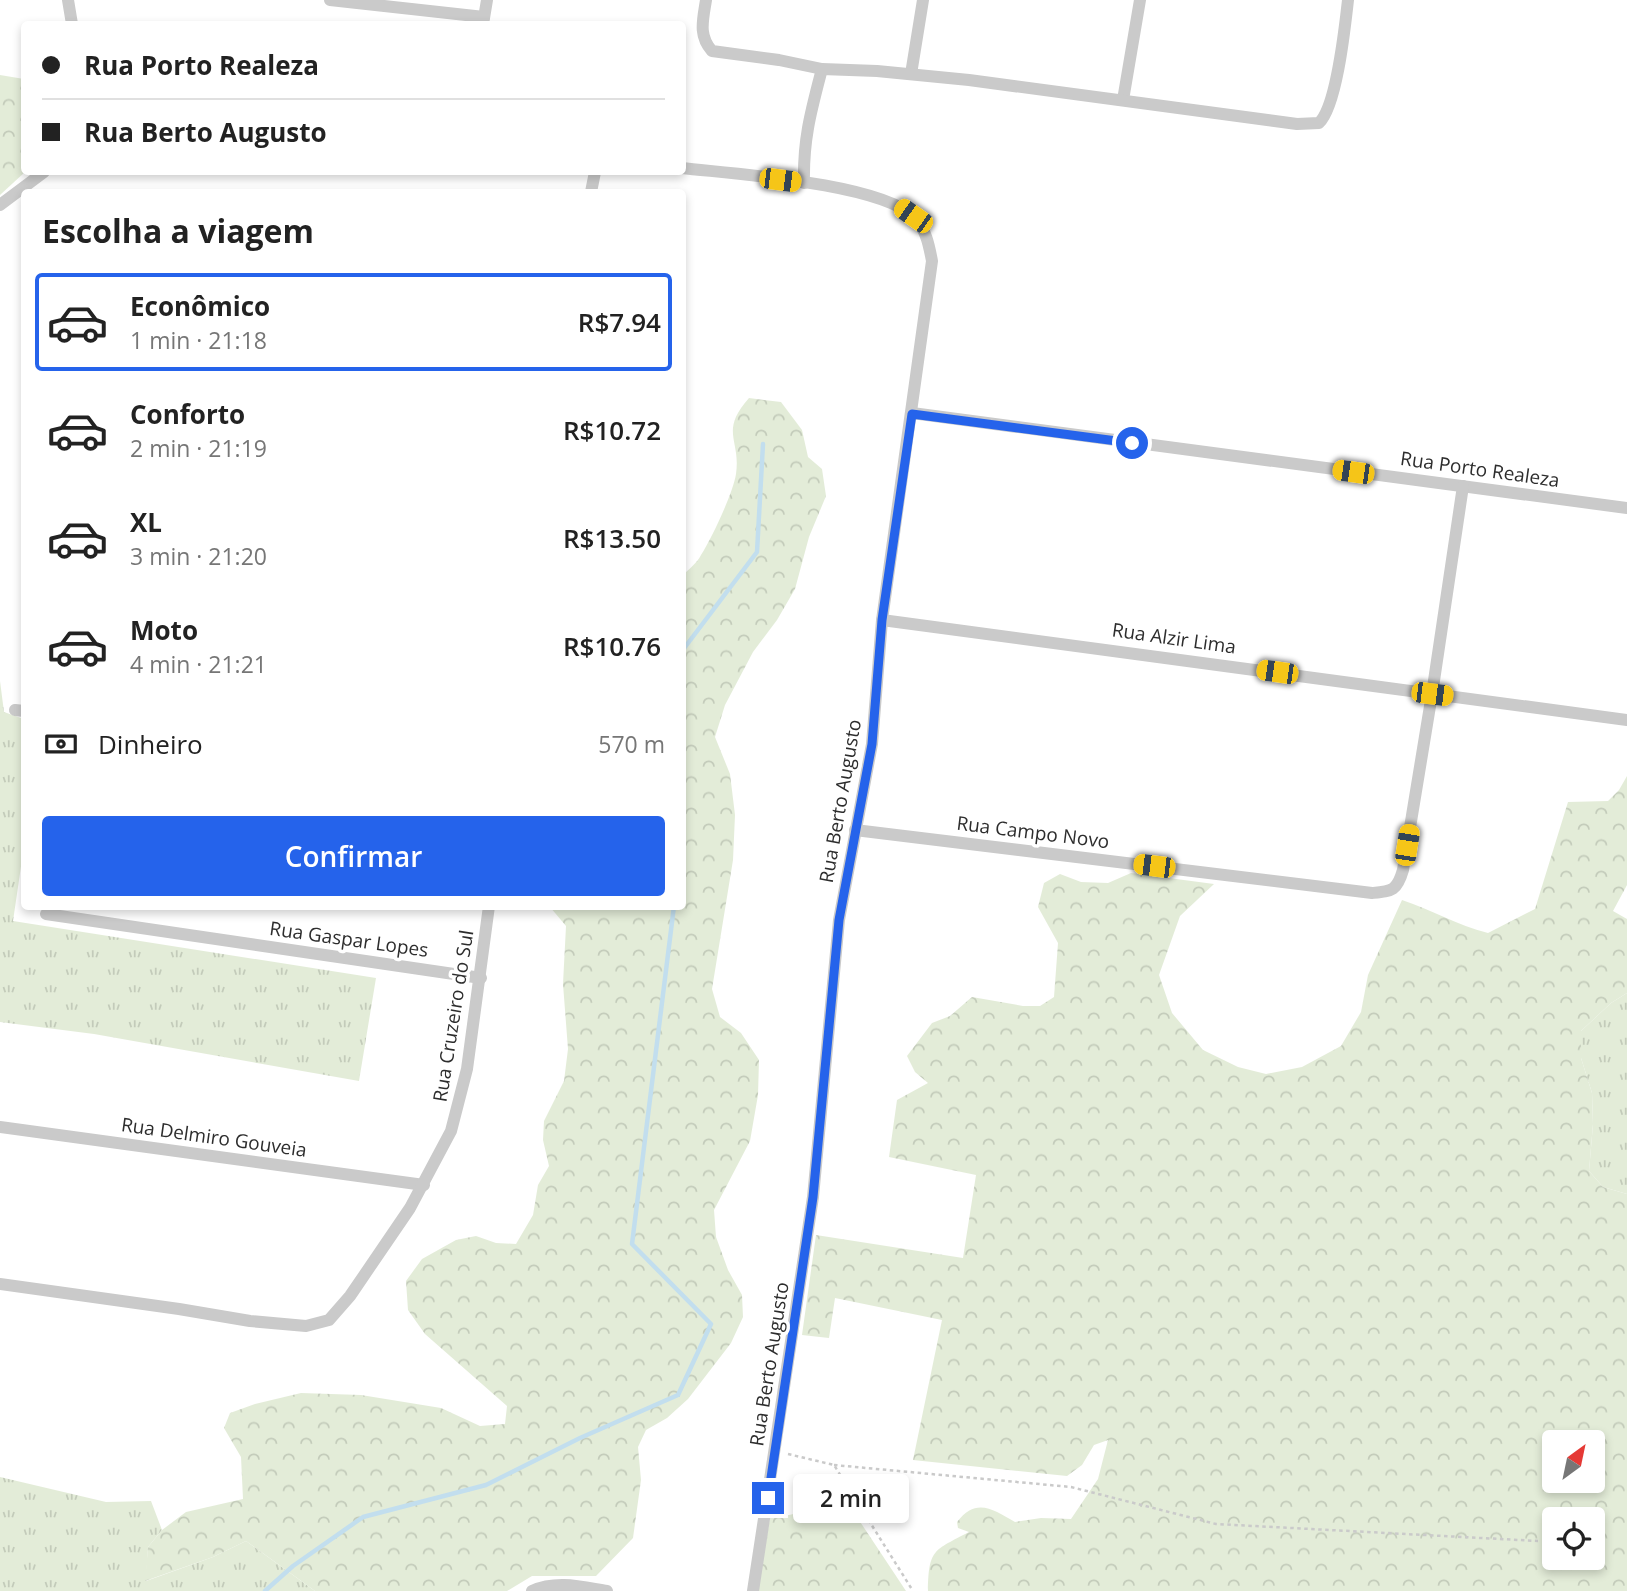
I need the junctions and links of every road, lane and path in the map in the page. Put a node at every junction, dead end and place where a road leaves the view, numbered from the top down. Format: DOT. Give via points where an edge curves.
graph roads {
  1 [pos="68,0"];
  2 [pos="330,0"];
  3 [pos="487,0"];
  4 [pos="706,0"];
  5 [pos="923,0"];
  6 [pos="1140,0"];
  7 [pos="1348,0"];
  8 [pos="72,21"];
  9 [pos="483,21"];
  10 [pos="822,69"];
  11 [pos="911,74"];
  12 [pos="1124,100"];
  13 [pos="686,169"];
  14 [pos="40,175"];
  15 [pos="804,183"];
  16 [pos="21,189"];
  17 [pos="21,189"];
  18 [pos="0,205"];
  19 [pos="912,414"];
  20 [pos="1463,486"];
  21 [pos="1627,508"];
  22 [pos="882,620"];
  23 [pos="1432,694"];
  24 [pos="1627,720"];
  25 [pos="855,830"];
  26 [pos="489,910"];
  27 [pos="46,914"];
  28 [pos="481,978"];
  29 [pos="0,1127"];
  30 [pos="424,1185"];
  31 [pos="0,1284"];
  32 [pos="775,1451"];
  33 [pos="834,1465"];
  34 [pos="1538,1541"];
  35 [pos="532,1591"];
  36 [pos="607,1591"];
  37 [pos="753,1591"];
  38 [pos="913,1591"];
  1 -- 8 [label="street"];
  2 -- 9 [label="street"];
  3 -- 9 [label="street"];
  4 -- 10 [label="street" via="704,42 712,51"];
  5 -- 11 [label="street"];
  6 -- 12 [label="street"];
  7 -- 12 [label="street" via="1335,80 1319,122 1297,124"];
  10 -- 11 [label="street"];
  10 -- 15 [label="street" via="807,123"];
  11 -- 12 [label="street"];
  13 -- 15 [label="street"];
  14 -- 17 [label="street"];
  15 -- 19 [label="street, Rua Berto Augusto" via="873,196 901,208 922,227 932,261"];
  16 -- 18 [label="street"];
  19 -- 20 [label="street, Rua Porto Realeza"];
  19 -- 22 [label="street, Rua Berto Augusto"];
  20 -- 21 [label="street, Rua Porto Realeza"];
  20 -- 23 [label="street"];
  22 -- 23 [label="street, Rua Alzir Lima"];
  22 -- 25 [label="street, Rua Berto Augusto" via="872,744"];
  23 -- 24 [label="street, Rua Alzir Lima"];
  23 -- 25 [label="street, Rua Campo Novo" via="1403,870 1394,889 1372,893"];
  25 -- 32 [label="street, Rua Berto Augusto" via="839,920 813,1197"];
  26 -- 28 [label="street, Rua Cruzeiro do Sul"];
  27 -- 28 [label="street, Rua Gaspar Lopes"];
  28 -- 30 [label="street, Rua Cruzeiro do Sul" via="467,1069 451,1131"];
  29 -- 30 [label="street, Rua Delmiro Gouveia"];
  30 -- 31 [label="street, Rua Cruzeiro do Sul" via="350,1296 333,1317 318,1325 250,1321"];
  32 -- 33 [label="path"];
  32 -- 37 [label="street, Rua Berto Augusto"];
  33 -- 34 [label="path" via="1071,1487 1216,1524"];
  33 -- 38 [label="path"];
  35 -- 36 [label="street" via="566,1584"];
}
